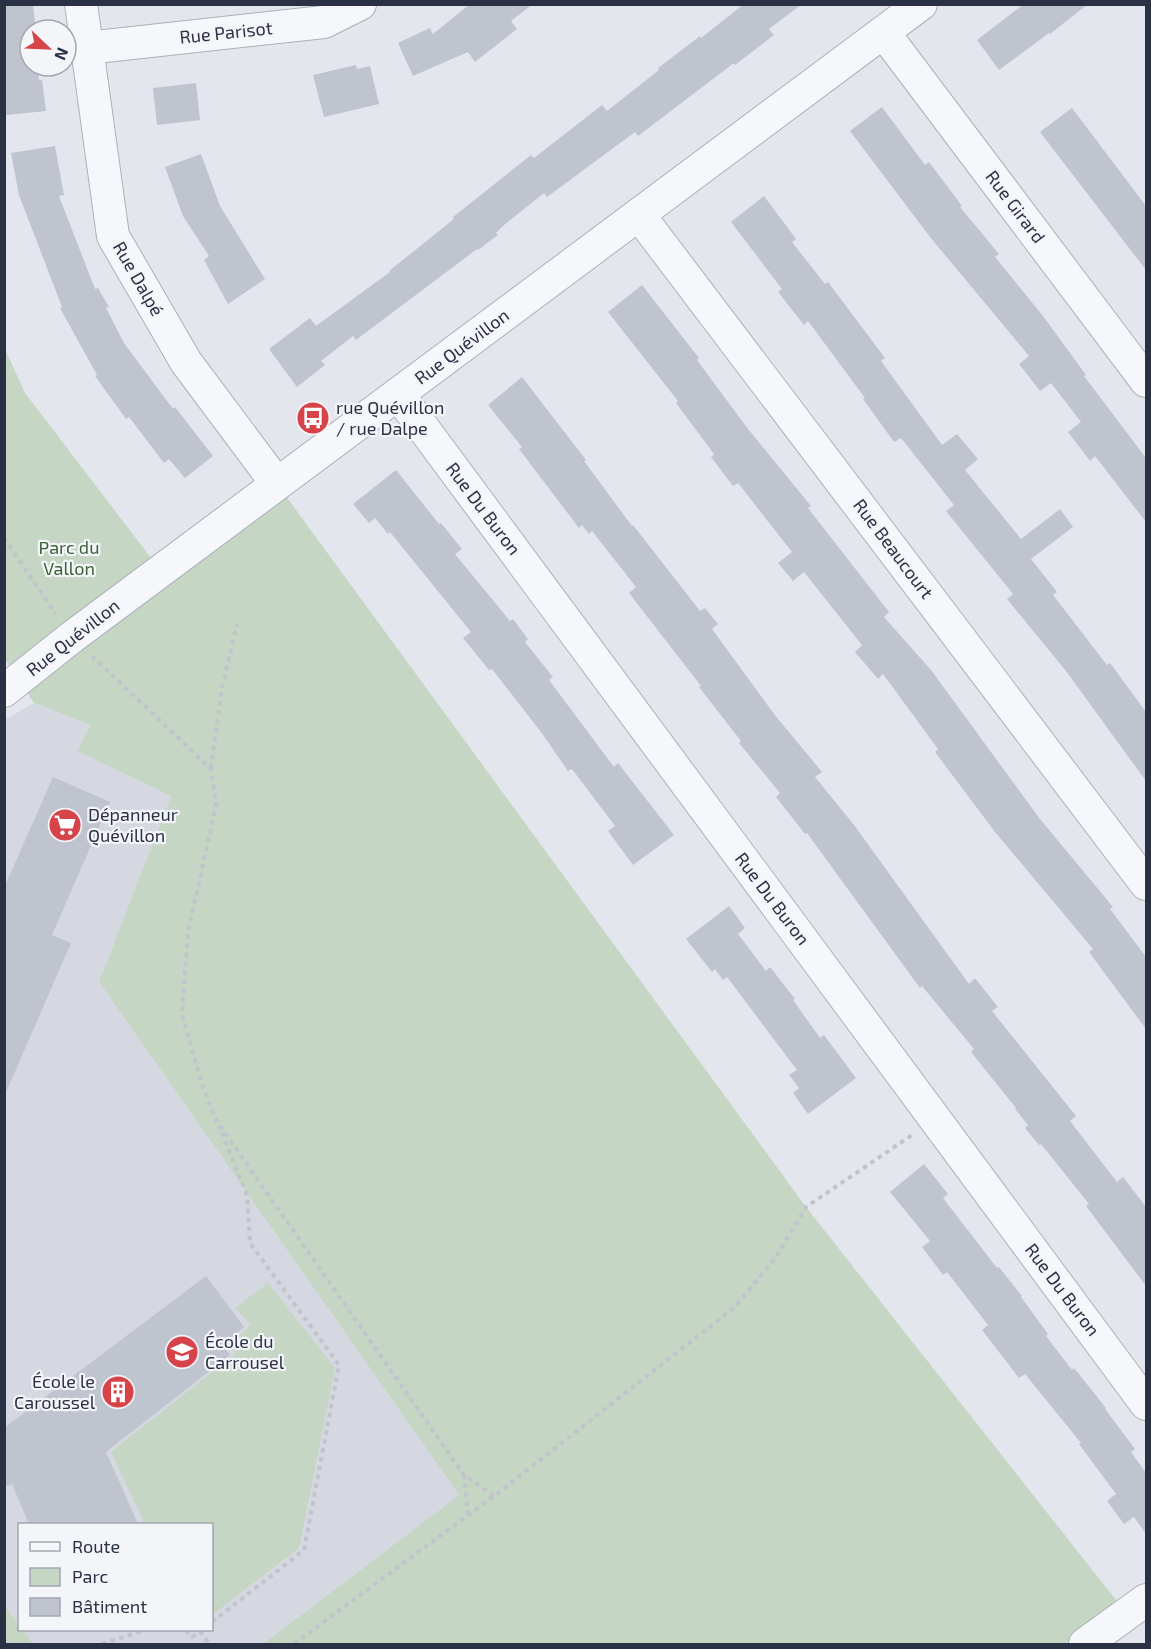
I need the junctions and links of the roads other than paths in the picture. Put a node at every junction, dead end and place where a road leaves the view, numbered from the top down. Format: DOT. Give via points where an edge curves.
graph roads {
  1 [pos="81,4"];
  2 [pos="360,4"];
  3 [pos="921,4"];
  4 [pos="884,33"];
  5 [pos="87,48"];
  6 [pos="639,215"];
  7 [pos="1146,381"];
  8 [pos="398,394"];
  9 [pos="277,484"];
  10 [pos="4,691"];
  11 [pos="1146,884"];
  12 [pos="1146,1404"];
  13 [pos="1146,1600"];
  14 [pos="1085,1644"];
  1 -- 5 [label="street, Rue Dalpé"];
  2 -- 5 [label="street, Rue Parisot" via="324,22"];
  3 -- 4 [label="street, Rue Quévillon"];
  4 -- 6 [label="street, Rue Quévillon"];
  4 -- 7 [label="street, Rue Girard"];
  5 -- 9 [label="street, Rue Dalpé" via="113,236 186,362"];
  6 -- 8 [label="street, Rue Quévillon"];
  6 -- 11 [label="street, Rue Beaucourt"];
  8 -- 9 [label="street, Rue Quévillon"];
  8 -- 12 [label="street, Rue Du Buron"];
  9 -- 10 [label="street, Rue Quévillon"];
  13 -- 14 [label="street"];
}
